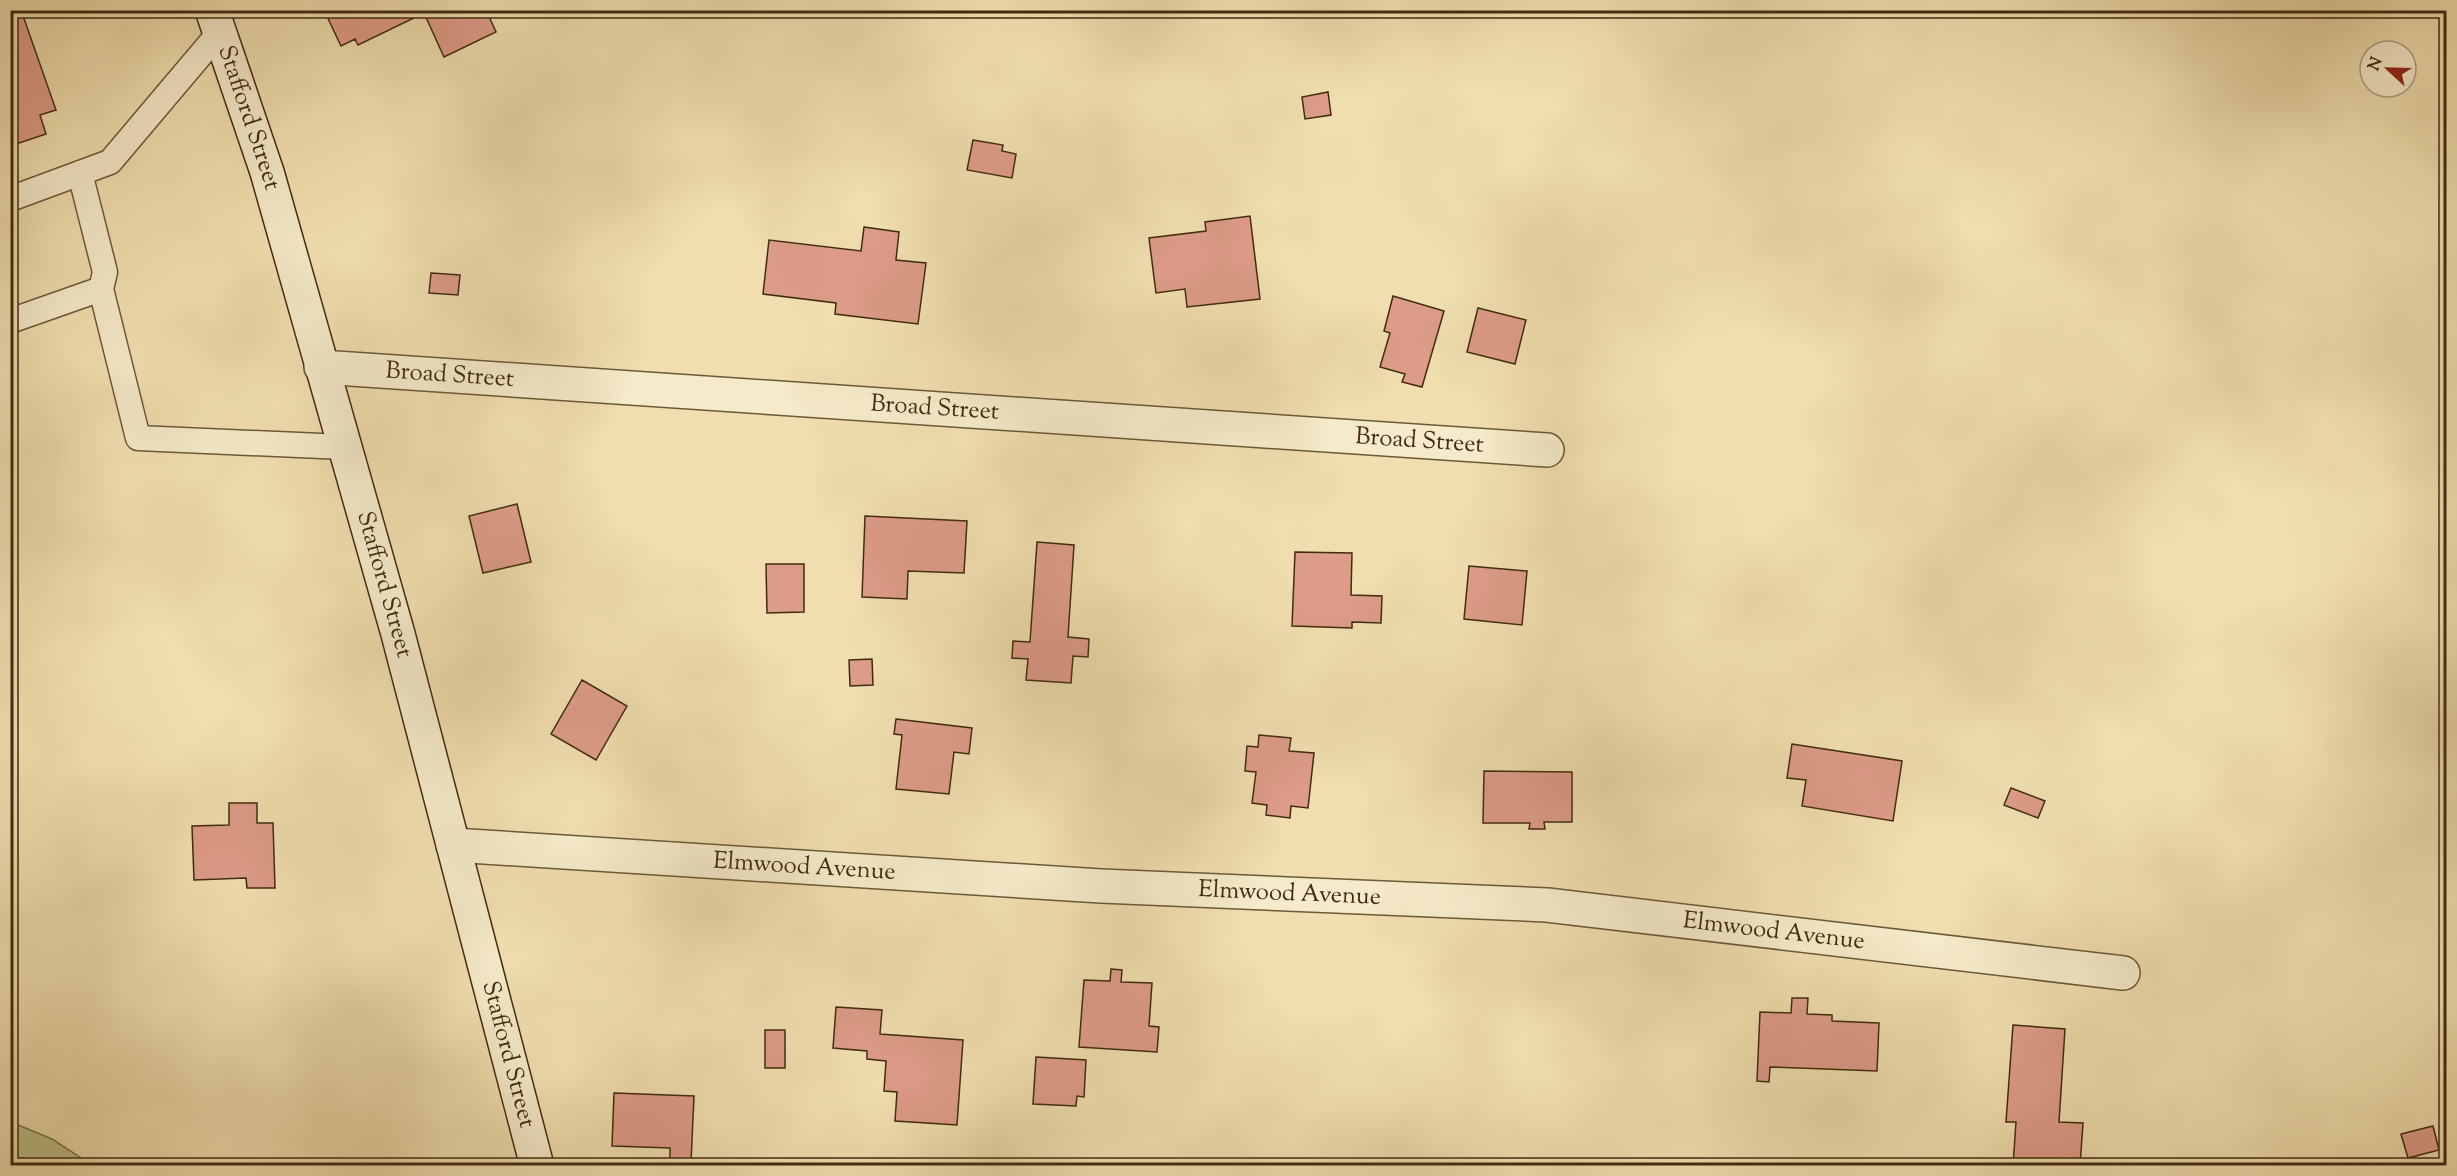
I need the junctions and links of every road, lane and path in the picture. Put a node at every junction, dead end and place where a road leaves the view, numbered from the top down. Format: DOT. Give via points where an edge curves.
graph roads {
  1 [pos="216,22"];
  2 [pos="80,173"];
  3 [pos="10,199"];
  4 [pos="101,289"];
  5 [pos="10,321"];
  6 [pos="321,367"];
  7 [pos="344,447"];
  8 [pos="1546,450"];
  9 [pos="453,845"];
  10 [pos="2123,973"];
  11 [pos="537,1166"];
  1 -- 2 [label="lane" via="110,162"];
  1 -- 6 [label="street, Stafford Street" via="267,172"];
  2 -- 3 [label="lane"];
  2 -- 4 [label="lane" via="105,272"];
  4 -- 5 [label="lane"];
  4 -- 7 [label="lane" via="138,438"];
  6 -- 7 [label="street, Stafford Street"];
  6 -- 8 [label="street, Broad Street"];
  7 -- 9 [label="street, Stafford Street"];
  9 -- 10 [label="street, Elmwood Avenue" via="1101,886 1547,905"];
  9 -- 11 [label="street, Stafford Street"];
}
